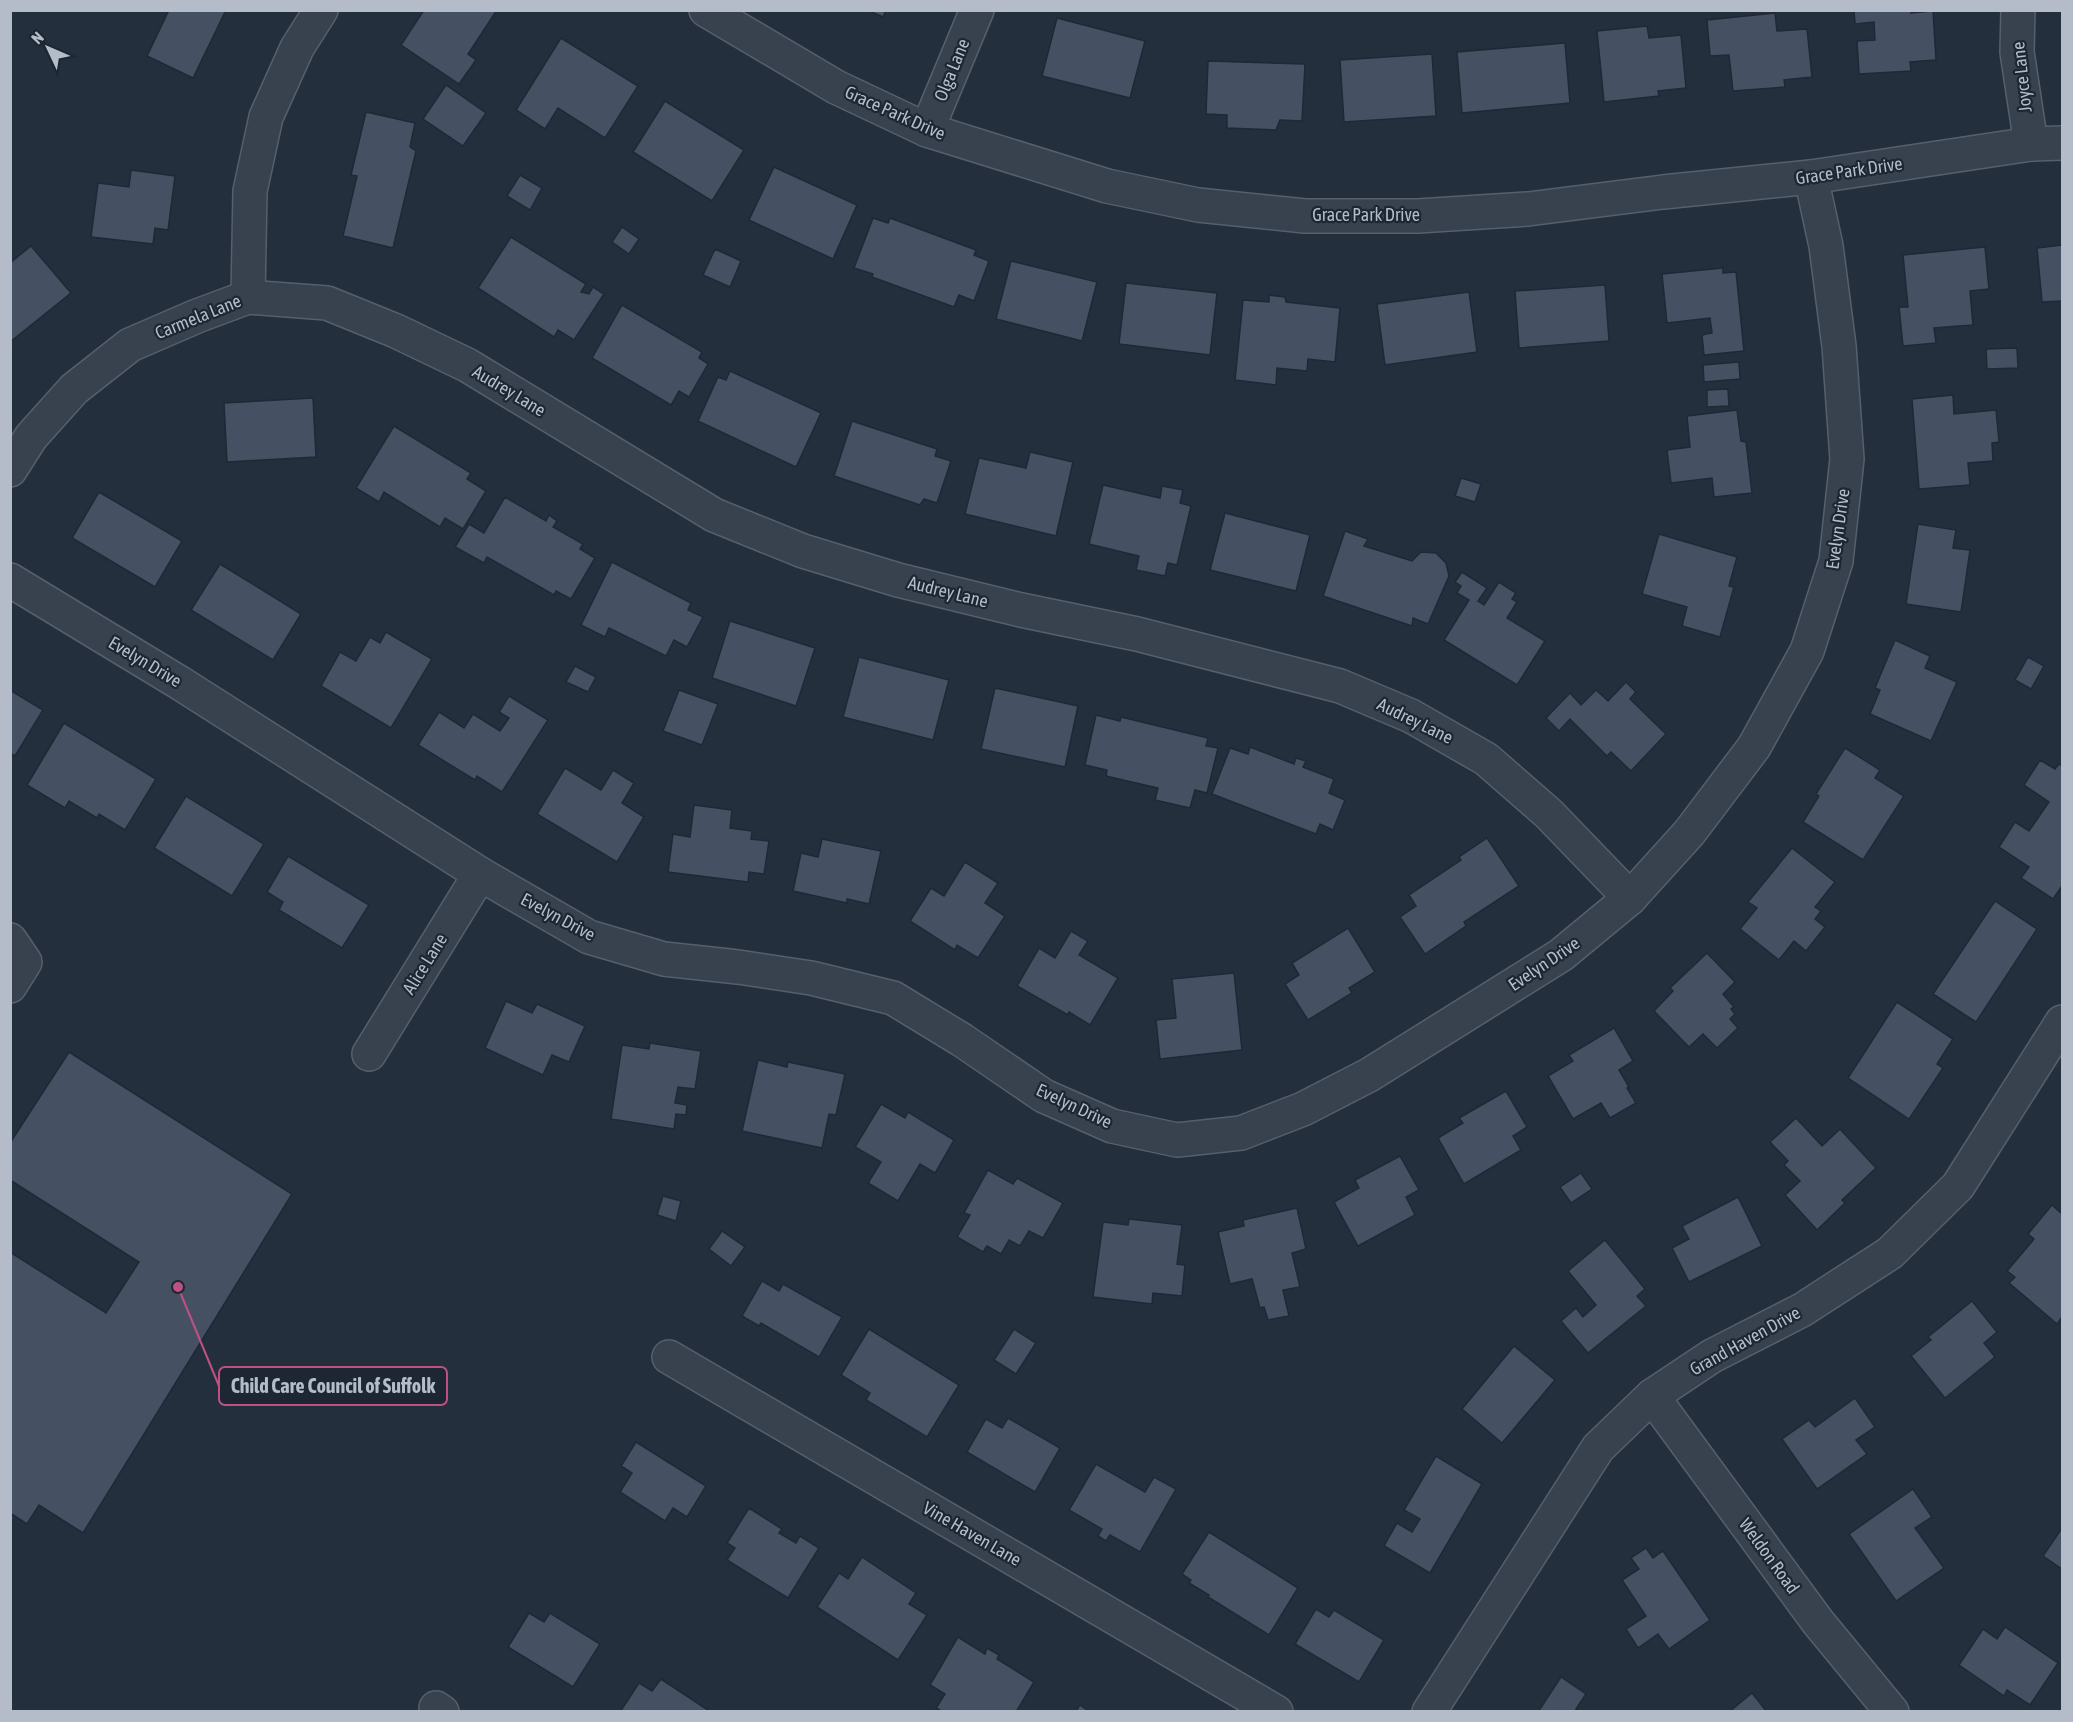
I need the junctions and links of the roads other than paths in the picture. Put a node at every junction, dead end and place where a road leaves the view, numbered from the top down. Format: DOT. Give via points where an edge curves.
graph roads {
  1 [pos="321,10"];
  2 [pos="706,10"];
  3 [pos="977,10"];
  4 [pos="2018,10"];
  5 [pos="927,130"];
  6 [pos="2047,143"];
  7 [pos="1811,177"];
  8 [pos="248,297"];
  9 [pos="10,470"];
  10 [pos="10,580"];
  11 [pos="480,874"];
  12 [pos="1630,898"];
  13 [pos="10,940"];
  14 [pos="10,986"];
  15 [pos="2062,1022"];
  16 [pos="369,1054"];
  17 [pos="669,1358"];
  18 [pos="1652,1396"];
  19 [pos="1276,1712"];
  20 [pos="1429,1712"];
  21 [pos="1892,1712"];
  1 -- 8 [label="street, Carmela Lane" via="297,48 266,117 250,190"];
  2 -- 5 [label="street, Grace Park Drive" via="836,87"];
  3 -- 5 [label="street, Olga Lane"];
  4 -- 6 [label="street, Joyce Lane" via="2017,52"];
  5 -- 7 [label="street, Grace Park Drive" via="1107,186 1198,205 1305,216 1418,216 1528,209"];
  6 -- 7 [label="street, Grace Park Drive"];
  7 -- 12 [label="street, Evelyn Drive" via="1839,346 1847,459 1836,561 1808,651 1754,747 1689,833"];
  8 -- 9 [label="street, Carmela Lane" via="130,345 74,389 31,437"];
  8 -- 12 [label="street, Audrey Lane" via="327,303 396,331 467,365 714,515 803,551 898,580 1137,634 1340,686 1411,716 1486,759 1549,814"];
  10 -- 11 [label="street, Evelyn Drive" via="180,682"];
  11 -- 12 [label="street, Evelyn Drive" via="589,937 664,959 801,976 893,998 1044,1096 1112,1126 1177,1140 1241,1133 1303,1109 1369,1075 1561,955"];
  11 -- 16 [label="street, Alice Lane"];
  13 -- 14 [label="street" via="26,962"];
  15 -- 18 [label="street, Grand Haven Drive" via="1958,1186 1890,1253 1802,1310 1712,1356"];
  17 -- 19 [label="street, Vine Haven Lane"];
  18 -- 20 [label="street, Grand Haven Drive" via="1598,1448"];
  18 -- 21 [label="street, Weldon Road" via="1818,1622"];
}
